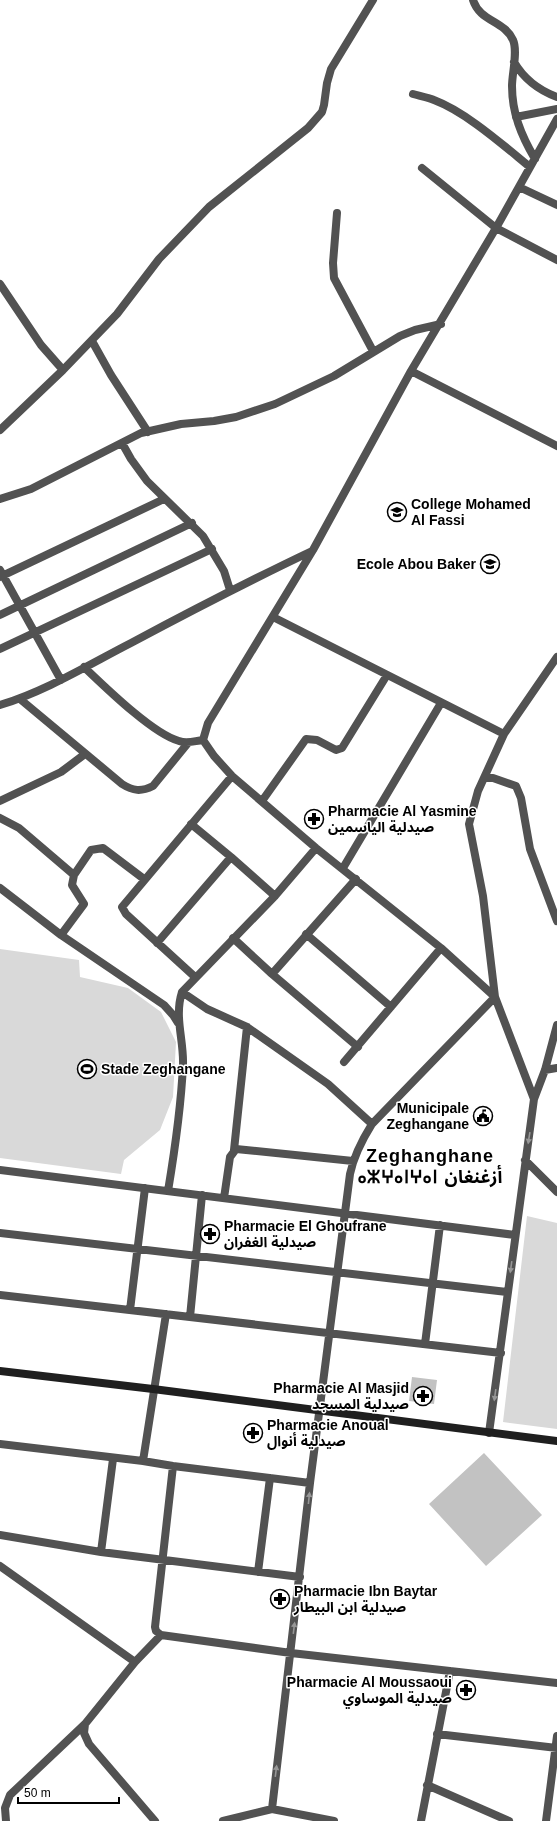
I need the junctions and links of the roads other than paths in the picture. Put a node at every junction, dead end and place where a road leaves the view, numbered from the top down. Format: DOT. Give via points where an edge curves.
graph roads {
  1 [pos="373,0"];
  2 [pos="473,0"];
  3 [pos="514,62"];
  4 [pos="413,94"];
  5 [pos="557,97"];
  6 [pos="557,109"];
  7 [pos="516,117"];
  8 [pos="557,119"];
  9 [pos="535,159"];
  10 [pos="530,167"];
  11 [pos="422,168"];
  12 [pos="519,187"];
  13 [pos="557,205"];
  14 [pos="337,213"];
  15 [pos="496,228"];
  16 [pos="557,260"];
  17 [pos="0,284"];
  18 [pos="441,324"];
  19 [pos="92,341"];
  20 [pos="373,351"];
  21 [pos="64,370"];
  22 [pos="411,371"];
  23 [pos="0,430"];
  24 [pos="148,432"];
  25 [pos="122,442"];
  26 [pos="557,446"];
  27 [pos="164,498"];
  28 [pos="0,499"];
  29 [pos="192,523"];
  30 [pos="212,549"];
  31 [pos="312,550"];
  32 [pos="1,574"];
  33 [pos="230,590"];
  34 [pos="19,606"];
  35 [pos="0,615"];
  36 [pos="273,617"];
  37 [pos="34,633"];
  38 [pos="0,649"];
  39 [pos="557,658"];
  40 [pos="84,667"];
  41 [pos="387,675"];
  42 [pos="60,680"];
  43 [pos="20,699"];
  44 [pos="441,703"];
  45 [pos="0,705"];
  46 [pos="504,734"];
  47 [pos="203,740"];
  48 [pos="188,743"];
  49 [pos="84,754"];
  50 [pos="232,776"];
  51 [pos="486,778"];
  52 [pos="262,801"];
  53 [pos="0,802"];
  54 [pos="1,820"];
  55 [pos="191,824"];
  56 [pos="316,848"];
  57 [pos="231,856"];
  58 [pos="343,868"];
  59 [pos="74,874"];
  60 [pos="144,879"];
  61 [pos="356,879"];
  62 [pos="0,888"];
  63 [pos="275,896"];
  64 [pos="557,921"];
  65 [pos="306,934"];
  66 [pos="61,935"];
  67 [pos="233,938"];
  68 [pos="157,943"];
  69 [pos="441,948"];
  70 [pos="272,974"];
  71 [pos="195,977"];
  72 [pos="182,992"];
  73 [pos="495,997"];
  74 [pos="392,1007"];
  75 [pos="179,1025"];
  76 [pos="557,1025"];
  77 [pos="247,1027"];
  78 [pos="358,1047"];
  79 [pos="344,1062"];
  80 [pos="557,1068"];
  81 [pos="545,1070"];
  82 [pos="534,1099"];
  83 [pos="372,1124"];
  84 [pos="234,1150"];
  85 [pos="525,1160"];
  86 [pos="353,1161"];
  87 [pos="0,1172"];
  88 [pos="145,1188"];
  89 [pos="168,1191"];
  90 [pos="557,1192"];
  91 [pos="202,1195"];
  92 [pos="224,1198"];
  93 [pos="345,1213"];
  94 [pos="440,1225"];
  95 [pos="0,1233"];
  96 [pos="516,1235"];
  97 [pos="137,1249"];
  98 [pos="196,1256"];
  99 [pos="338,1273"];
  100 [pos="433,1284"];
  101 [pos="507,1292"];
  102 [pos="0,1295"];
  103 [pos="130,1310"];
  104 [pos="166,1314"];
  105 [pos="190,1317"];
  106 [pos="330,1333"];
  107 [pos="424,1344"];
  108 [pos="501,1353"];
  109 [pos="0,1371"];
  110 [pos="153,1389"];
  111 [pos="320,1412"];
  112 [pos="489,1433"];
  113 [pos="557,1441"];
  114 [pos="0,1444"];
  115 [pos="113,1458"];
  116 [pos="143,1461"];
  117 [pos="173,1466"];
  118 [pos="270,1478"];
  119 [pos="310,1483"];
  120 [pos="0,1535"];
  121 [pos="101,1552"];
  122 [pos="162,1560"];
  123 [pos="0,1566"];
  124 [pos="258,1572"];
  125 [pos="300,1577"];
  126 [pos="161,1635"];
  127 [pos="291,1653"];
  128 [pos="135,1662"];
  129 [pos="450,1671"];
  130 [pos="557,1683"];
  131 [pos="85,1724"];
  132 [pos="438,1734"];
  133 [pos="557,1736"];
  134 [pos="556,1748"];
  135 [pos="428,1785"];
  136 [pos="272,1809"];
  137 [pos="6,1821"];
  138 [pos="155,1821"];
  139 [pos="223,1821"];
  140 [pos="334,1821"];
  141 [pos="421,1821"];
  142 [pos="510,1821"];
  143 [pos="546,1821"];
  1 -- 19 [label="street" via="332,69 324,105 317,118 209,208 159,259 117,314"];
  2 -- 3 [label="street" via="478,12 503,27 510,35 515,47"];
  3 -- 5 [label="street" via="530,82"];
  3 -- 7 [label="street" via="512,87"];
  4 -- 10 [label="street" via="434,100 451,109"];
  6 -- 7 [label="street"];
  7 -- 9 [label="street" via="524,140"];
  8 -- 9 [label="street"];
  9 -- 10 [label="street"];
  10 -- 12 [label="street"];
  11 -- 15 [label="street"];
  12 -- 13 [label="street"];
  12 -- 15 [label="street"];
  14 -- 20 [label="street" via="334,278"];
  15 -- 16 [label="street"];
  15 -- 18 [label="street"];
  17 -- 21 [label="street" via="41,345"];
  18 -- 20 [label="street" via="415,330"];
  18 -- 22 [label="street"];
  19 -- 21 [label="street"];
  19 -- 24 [label="street"];
  20 -- 24 [label="street" via="334,376 275,404 236,417 181,424"];
  21 -- 23 [label="street"];
  22 -- 26 [label="street"];
  22 -- 31 [label="street"];
  24 -- 25 [label="street"];
  25 -- 27 [label="street" via="140,472"];
  25 -- 28 [label="street" via="31,489"];
  27 -- 29 [label="street"];
  27 -- 32 [label="street"];
  29 -- 30 [label="street"];
  29 -- 34 [label="street"];
  30 -- 33 [label="street" via="224,571"];
  30 -- 37 [label="street"];
  31 -- 33 [label="street"];
  31 -- 36 [label="street"];
  32 -- 34 [label="street"];
  33 -- 40 [label="street"];
  34 -- 35 [label="street"];
  34 -- 37 [label="street"];
  36 -- 41 [label="street"];
  36 -- 47 [label="street" via="208,723"];
  37 -- 38 [label="street"];
  37 -- 42 [label="street"];
  39 -- 46 [label="street"];
  40 -- 42 [label="street"];
  40 -- 48 [label="street" via="161,732"];
  41 -- 44 [label="street"];
  41 -- 52 [label="street" via="342,748 336,750 317,740 306,739"];
  42 -- 43 [label="street"];
  43 -- 45 [label="street"];
  43 -- 49 [label="street"];
  44 -- 46 [label="street"];
  44 -- 58 [label="street"];
  46 -- 51 [label="street"];
  47 -- 48 [label="street"];
  47 -- 50 [label="street"];
  48 -- 49 [label="street" via="154,786 139,791 122,784"];
  49 -- 53 [label="street" via="61,772"];
  50 -- 52 [label="street"];
  50 -- 55 [label="street"];
  51 -- 64 [label="street" via="516,786 521,798 530,849"];
  51 -- 73 [label="street" via="478,791 469,824 483,896"];
  52 -- 56 [label="street"];
  54 -- 59 [label="street" via="19,828"];
  55 -- 57 [label="street"];
  55 -- 60 [label="street"];
  56 -- 58 [label="street"];
  56 -- 63 [label="street"];
  57 -- 63 [label="street"];
  57 -- 68 [label="street"];
  58 -- 61 [label="street"];
  59 -- 60 [label="street" via="91,850 99,847 109,851"];
  59 -- 66 [label="street" via="73,889 84,904"];
  60 -- 68 [label="street" via="123,903 122,909"];
  61 -- 65 [label="street"];
  61 -- 69 [label="street"];
  62 -- 66 [label="street"];
  63 -- 67 [label="street"];
  65 -- 70 [label="street"];
  65 -- 74 [label="street"];
  66 -- 75 [label="street" via="164,1005"];
  67 -- 70 [label="street"];
  67 -- 71 [label="street"];
  68 -- 71 [label="street"];
  69 -- 73 [label="street"];
  69 -- 74 [label="street"];
  70 -- 78 [label="street"];
  71 -- 72 [label="street"];
  72 -- 75 [label="street" via="179,1000"];
  72 -- 77 [label="street" via="207,1009"];
  73 -- 82 [label="street"];
  73 -- 83 [label="street"];
  74 -- 78 [label="street"];
  75 -- 89 [label="street" via="183,1063"];
  76 -- 81 [label="street"];
  77 -- 83 [label="street" via="328,1084"];
  77 -- 84 [label="street"];
  78 -- 79 [label="street"];
  80 -- 81 [label="street"];
  81 -- 82 [label="street"];
  82 -- 85 [label="street, one-way"];
  83 -- 86 [label="street" via="361,1141"];
  84 -- 86 [label="street" via="239,1148"];
  84 -- 92 [label="street" via="230,1157"];
  85 -- 90 [label="street"];
  85 -- 96 [label="street"];
  86 -- 93 [label="street"];
  87 -- 88 [label="street"];
  88 -- 89 [label="street"];
  88 -- 97 [label="street"];
  89 -- 91 [label="street"];
  91 -- 92 [label="street"];
  91 -- 98 [label="street"];
  92 -- 93 [label="street"];
  93 -- 94 [label="street"];
  93 -- 99 [label="street"];
  94 -- 96 [label="street"];
  94 -- 100 [label="street"];
  95 -- 97 [label="street"];
  96 -- 101 [label="street, one-way"];
  97 -- 98 [label="street"];
  97 -- 103 [label="street"];
  98 -- 99 [label="street"];
  98 -- 105 [label="street"];
  99 -- 100 [label="street"];
  99 -- 106 [label="street"];
  100 -- 101 [label="street"];
  100 -- 107 [label="street"];
  101 -- 108 [label="street"];
  102 -- 103 [label="street"];
  103 -- 104 [label="street"];
  104 -- 105 [label="street"];
  104 -- 110 [label="street"];
  105 -- 106 [label="street"];
  106 -- 107 [label="street"];
  106 -- 111 [label="street"];
  107 -- 108 [label="street"];
  108 -- 112 [label="street, one-way"];
  109 -- 110 [label="main road"];
  110 -- 111 [label="main road"];
  110 -- 116 [label="street"];
  111 -- 112 [label="main road"];
  111 -- 119 [label="street"];
  112 -- 113 [label="main road"];
  114 -- 115 [label="street"];
  115 -- 116 [label="street"];
  115 -- 121 [label="street"];
  116 -- 117 [label="street"];
  117 -- 118 [label="street"];
  117 -- 122 [label="street"];
  118 -- 119 [label="street"];
  118 -- 124 [label="street"];
  125 -- 119 [label="street, one-way"];
  120 -- 121 [label="street"];
  121 -- 122 [label="street"];
  122 -- 124 [label="street"];
  122 -- 126 [label="street" via="155,1627"];
  123 -- 128 [label="street"];
  124 -- 125 [label="street"];
  127 -- 125 [label="street, one-way"];
  126 -- 127 [label="street"];
  126 -- 128 [label="street"];
  127 -- 129 [label="street"];
  136 -- 127 [label="street, one-way"];
  128 -- 131 [label="street"];
  129 -- 130 [label="street"];
  129 -- 132 [label="street"];
  131 -- 137 [label="street" via="10,1795 5,1808"];
  131 -- 138 [label="street" via="84,1733 89,1744"];
  132 -- 134 [label="street"];
  132 -- 135 [label="street"];
  133 -- 134 [label="street"];
  134 -- 143 [label="street"];
  135 -- 141 [label="street"];
  135 -- 142 [label="street"];
  136 -- 139 [label="street"];
  136 -- 140 [label="street"];
}
